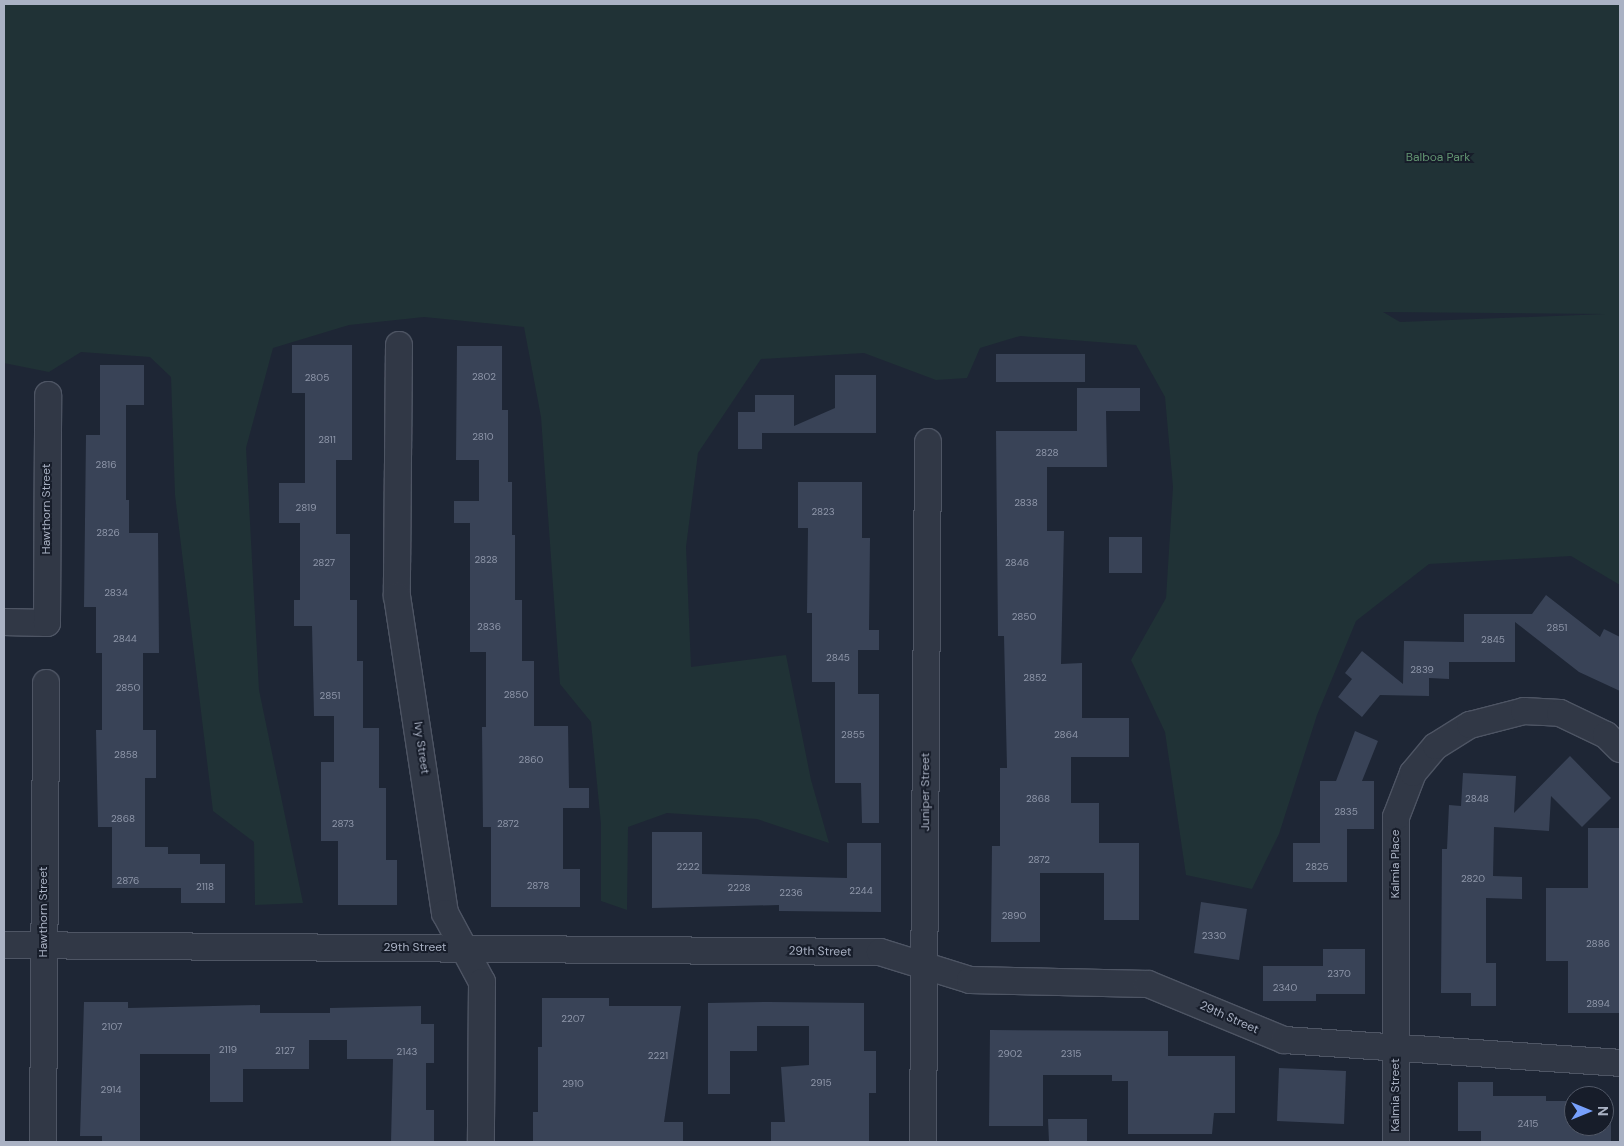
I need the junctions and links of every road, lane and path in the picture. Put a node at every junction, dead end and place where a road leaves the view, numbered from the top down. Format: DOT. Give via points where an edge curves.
graph roads {
  1 [pos="399,345"];
  2 [pos="48,395"];
  3 [pos="928,442"];
  4 [pos="4,622"];
  5 [pos="46,683"];
  6 [pos="1620,750"];
  7 [pos="4,946"];
  8 [pos="44,946"];
  9 [pos="466,948"];
  10 [pos="925,966"];
  11 [pos="1396,1048"];
  12 [pos="1620,1063"];
  13 [pos="43,1142"];
  14 [pos="481,1142"];
  15 [pos="924,1142"];
  16 [pos="1396,1142"];
  1 -- 9 [label="street, Ivy Street" via="397,596 445,913"];
  2 -- 4 [label="street, Hawthorn Street" via="47,624"];
  3 -- 10 [label="street, Juniper Street"];
  5 -- 8 [label="street, Hawthorn Street"];
  6 -- 11 [label="street, Kalmia Place" via="1606,735 1560,714 1524,711 1470,724 1436,746 1413,773 1396,817"];
  7 -- 8 [label="street, 29th Street"];
  8 -- 9 [label="street, 29th Street"];
  8 -- 13 [label="street, Hawthorn Street"];
  9 -- 10 [label="street, 29th Street" via="880,952"];
  9 -- 14 [label="street, Ivy Street" via="482,982"];
  10 -- 11 [label="street, 29th Street" via="970,980 1148,984 1284,1040"];
  10 -- 15 [label="street, Juniper Street"];
  11 -- 12 [label="street, 29th Street"];
  11 -- 16 [label="street, Kalmia Street"];
}
